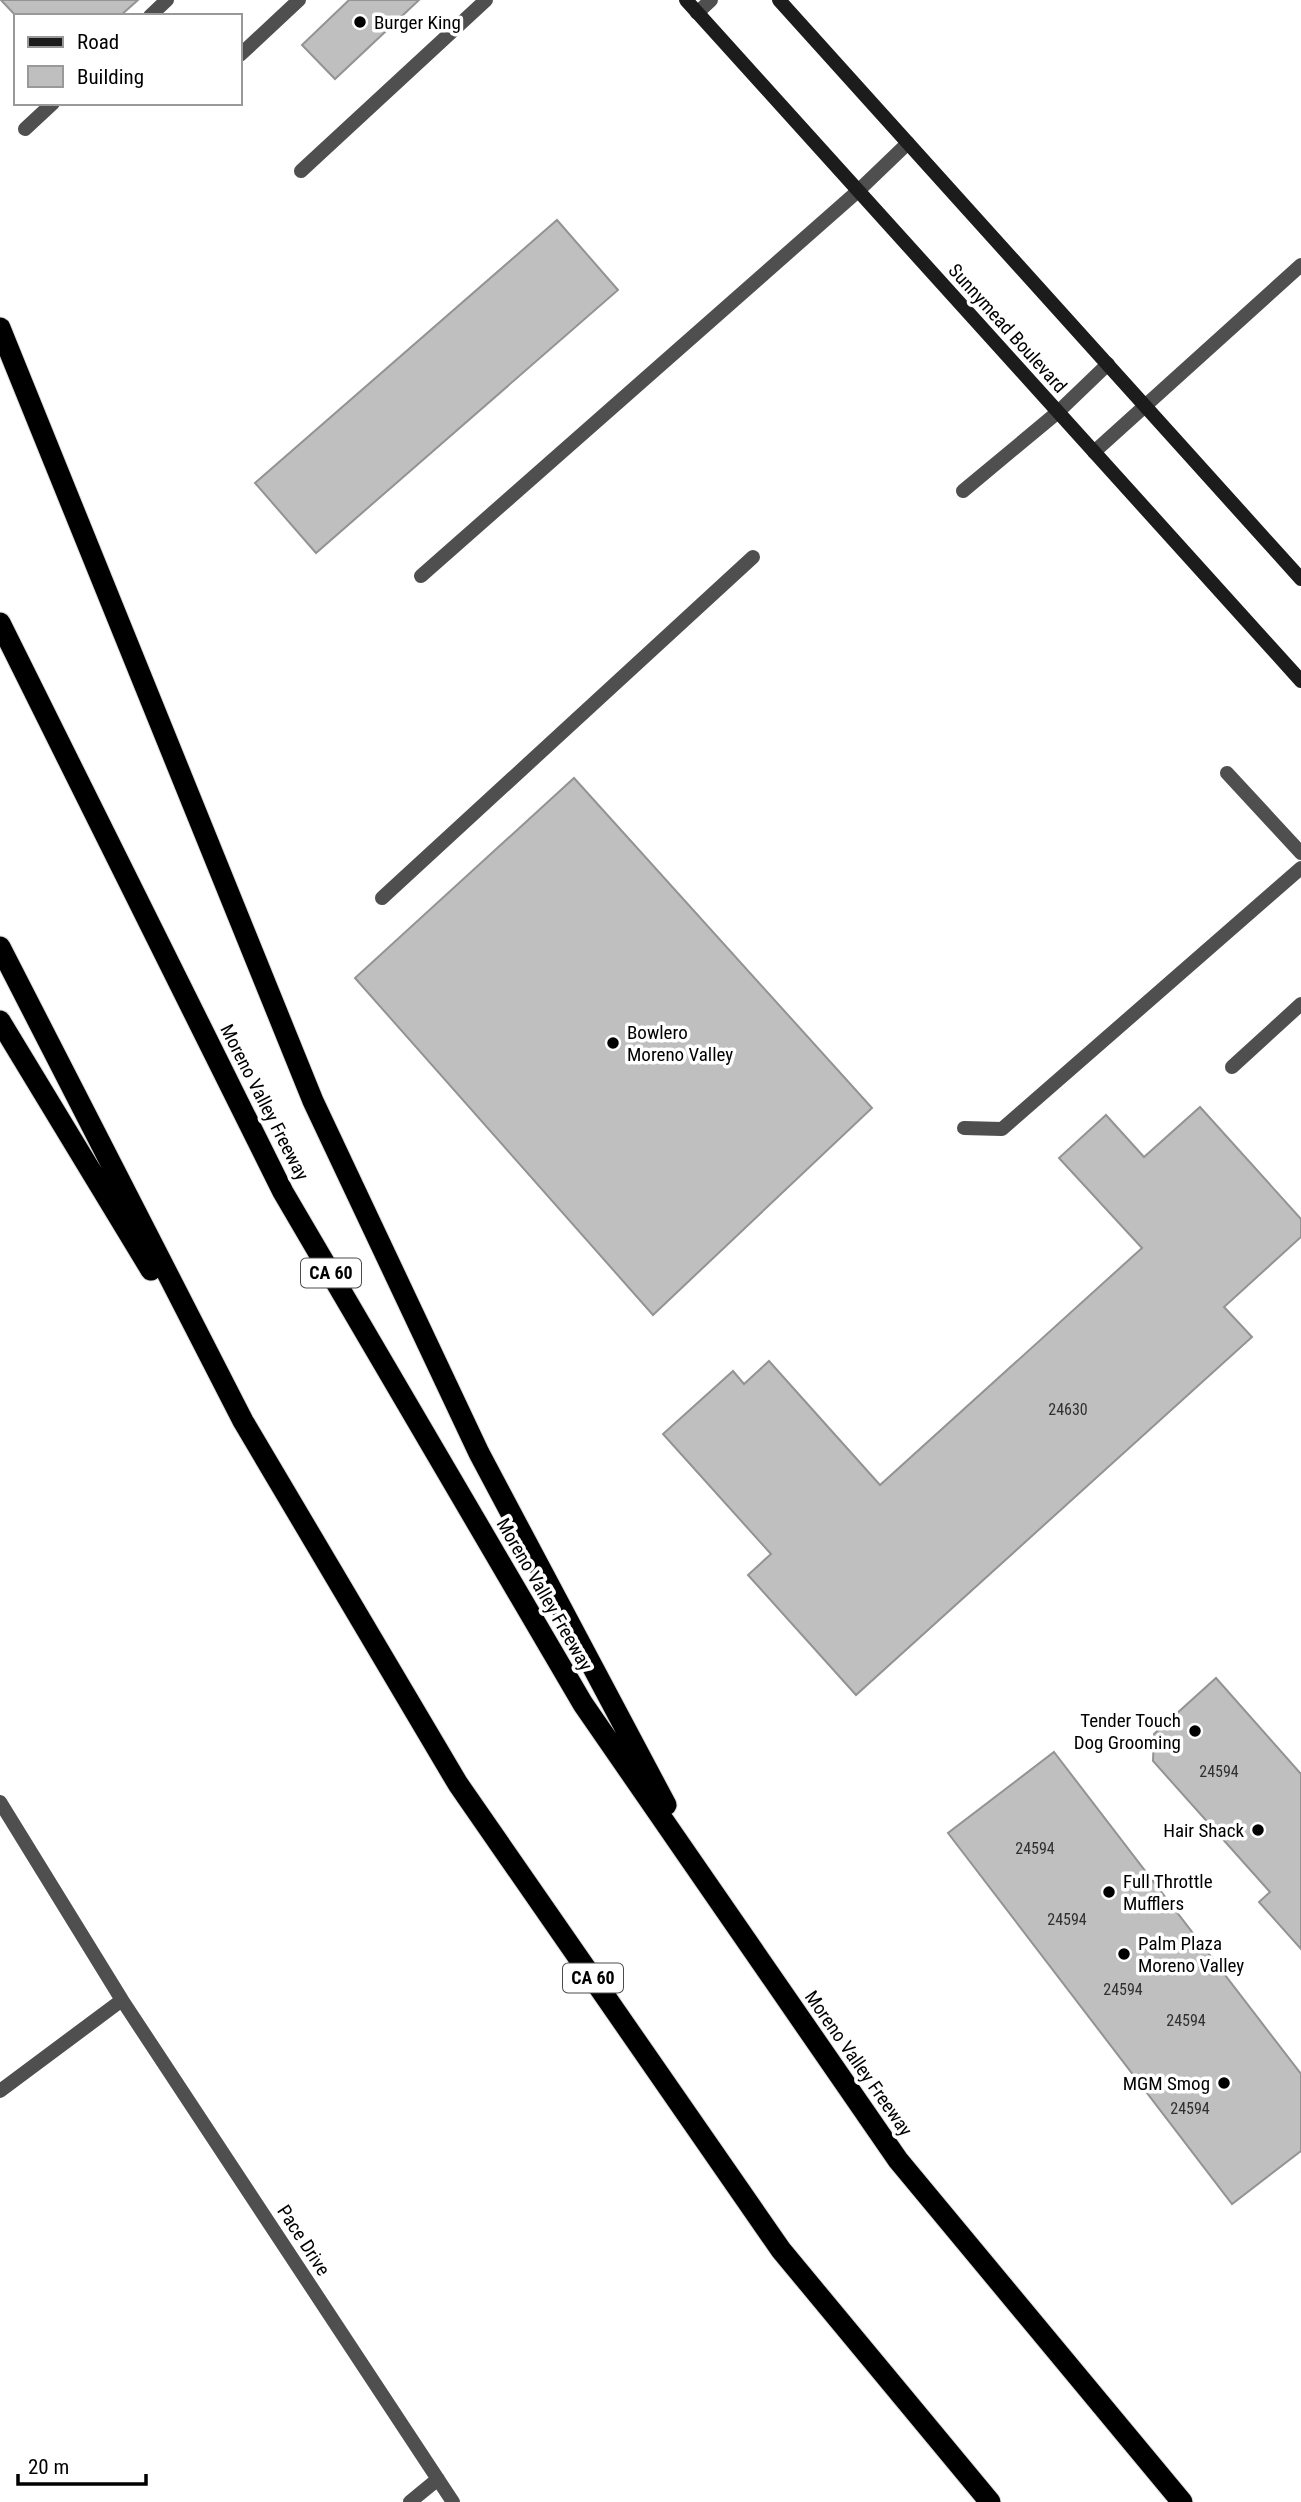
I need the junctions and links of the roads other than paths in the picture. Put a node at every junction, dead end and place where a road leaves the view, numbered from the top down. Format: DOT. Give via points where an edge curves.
graph roads {
  1 [pos="167,0"];
  2 [pos="299,0"];
  3 [pos="486,0"];
  4 [pos="686,0"];
  5 [pos="711,0"];
  6 [pos="779,0"];
  7 [pos="697,13"];
  8 [pos="152,14"];
  9 [pos="242,53"];
  10 [pos="51,105"];
  11 [pos="25,129"];
  12 [pos="908,143"];
  13 [pos="301,171"];
  14 [pos="858,191"];
  15 [pos="1301,265"];
  16 [pos="0,328"];
  17 [pos="1108,364"];
  18 [pos="1145,407"];
  19 [pos="1058,412"];
  20 [pos="1094,452"];
  21 [pos="963,491"];
  22 [pos="753,558"];
  23 [pos="421,576"];
  24 [pos="1301,579"];
  25 [pos="0,623"];
  26 [pos="1301,681"];
  27 [pos="1227,773"];
  28 [pos="1301,853"];
  29 [pos="1301,868"];
  30 [pos="382,898"];
  31 [pos="0,947"];
  32 [pos="1301,1004"];
  33 [pos="0,1021"];
  34 [pos="1232,1067"];
  35 [pos="964,1128"];
  36 [pos="243,1421"];
  37 [pos="0,1802"];
  38 [pos="713,1893"];
  39 [pos="122,2000"];
  40 [pos="0,2091"];
  41 [pos="438,2479"];
  42 [pos="410,2502"];
  43 [pos="453,2502"];
  44 [pos="990,2502"];
  45 [pos="1182,2502"];
  1 -- 8 [label="street"];
  2 -- 9 [label="street"];
  3 -- 13 [label="street"];
  4 -- 7 [label="main road, Sunnymead Boulevard"];
  5 -- 7 [label="street"];
  6 -- 12 [label="main road"];
  7 -- 14 [label="main road, Sunnymead Boulevard"];
  10 -- 11 [label="street"];
  12 -- 14 [label="street"];
  12 -- 17 [label="main road"];
  14 -- 19 [label="main road, Sunnymead Boulevard"];
  14 -- 23 [label="street"];
  15 -- 18 [label="street"];
  16 -- 38 [label="highway" via="313,1101 479,1453"];
  17 -- 18 [label="main road"];
  17 -- 19 [label="street"];
  18 -- 20 [label="street"];
  18 -- 24 [label="main road"];
  19 -- 20 [label="main road, Sunnymead Boulevard"];
  19 -- 21 [label="street"];
  20 -- 26 [label="main road, Sunnymead Boulevard"];
  22 -- 30 [label="street"];
  25 -- 38 [label="highway, Moreno Valley Freeway / CA 60" via="283,1192 583,1704"];
  27 -- 28 [label="street"];
  29 -- 35 [label="street" via="1002,1129"];
  31 -- 36 [label="highway, CA 60"];
  32 -- 34 [label="street"];
  33 -- 36 [label="highway"];
  36 -- 44 [label="highway, CA 60" via="458,1784 780,2250"];
  37 -- 39 [label="street, Pace Drive"];
  38 -- 45 [label="highway, Moreno Valley Freeway / CA 60" via="898,2160"];
  39 -- 40 [label="street"];
  39 -- 41 [label="street, Pace Drive"];
  41 -- 42 [label="street"];
  41 -- 43 [label="street, Pace Drive"];
}
